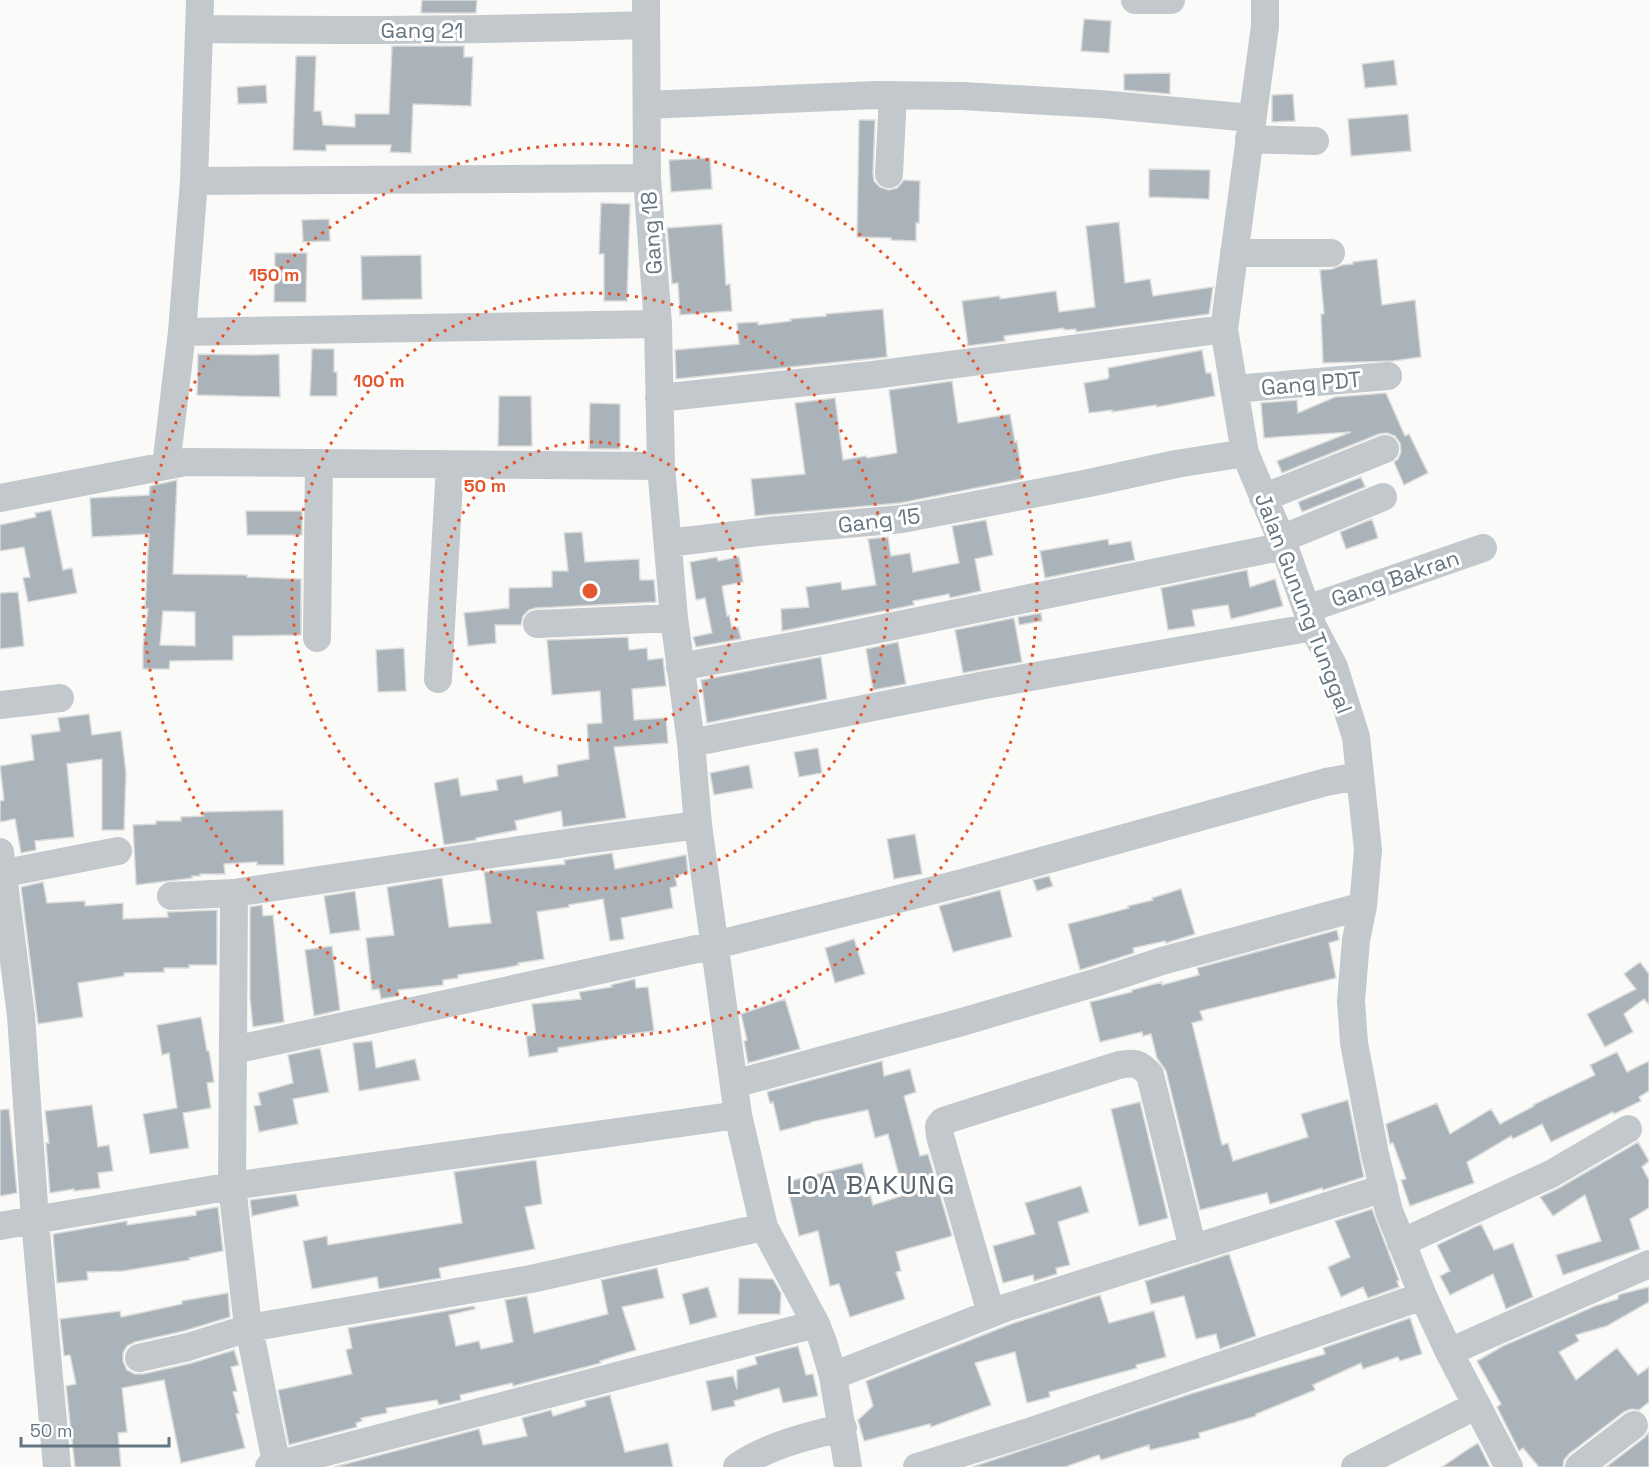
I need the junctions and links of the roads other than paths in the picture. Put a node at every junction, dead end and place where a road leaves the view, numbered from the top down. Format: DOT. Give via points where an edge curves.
graph roads {
  1 [pos="200,0"];
  2 [pos="1135,0"];
  3 [pos="1171,0"];
  4 [pos="1265,0"];
  5 [pos="646,13"];
  6 [pos="199,28"];
  7 [pos="893,95"];
  8 [pos="647,105"];
  9 [pos="1250,128"];
  10 [pos="1315,141"];
  11 [pos="889,174"];
  12 [pos="647,178"];
  13 [pos="194,181"];
  14 [pos="1234,253"];
  15 [pos="1331,253"];
  16 [pos="658,324"];
  17 [pos="1224,329"];
  18 [pos="182,332"];
  19 [pos="1388,376"];
  20 [pos="1234,389"];
  21 [pos="659,398"];
  22 [pos="1385,450"];
  23 [pos="1245,453"];
  24 [pos="319,463"];
  25 [pos="450,465"];
  26 [pos="166,466"];
  27 [pos="661,466"];
  28 [pos="1383,497"];
  29 [pos="0,498"];
  30 [pos="1263,498"];
  31 [pos="1282,542"];
  32 [pos="668,543"];
  33 [pos="1483,548"];
  34 [pos="674,618"];
  35 [pos="1310,618"];
  36 [pos="537,624"];
  37 [pos="317,638"];
  38 [pos="680,667"];
  39 [pos="438,679"];
  40 [pos="60,698"];
  41 [pos="0,705"];
  42 [pos="690,742"];
  43 [pos="1359,776"];
  44 [pos="698,825"];
  45 [pos="118,852"];
  46 [pos="1,867"];
  47 [pos="234,893"];
  48 [pos="171,896"];
  49 [pos="1363,906"];
  50 [pos="715,945"];
  51 [pos="234,1050"];
  52 [pos="734,1084"];
  53 [pos="738,1115"];
  54 [pos="1628,1129"];
  55 [pos="232,1186"];
  56 [pos="1384,1188"];
  57 [pos="35,1220"];
  58 [pos="0,1226"];
  59 [pos="764,1227"];
  60 [pos="1401,1243"];
  61 [pos="1193,1248"];
  62 [pos="1649,1264"];
  63 [pos="1423,1296"];
  64 [pos="991,1313"];
  65 [pos="816,1324"];
  66 [pos="249,1328"];
  67 [pos="1449,1352"];
  68 [pos="139,1358"];
  69 [pos="832,1376"];
  70 [pos="1477,1405"];
  71 [pos="1634,1425"];
  72 [pos="843,1428"];
  73 [pos="274,1466"];
  74 [pos="57,1467"];
  75 [pos="737,1467"];
  76 [pos="848,1467"];
  77 [pos="917,1467"];
  78 [pos="1355,1467"];
  79 [pos="1509,1467"];
  80 [pos="1579,1467"];
  1 -- 6 [label="street"];
  2 -- 3 [label="street"];
  4 -- 9 [label="street, Jalan Gunung Tunggal" via="1265,26"];
  5 -- 6 [label="street, Gang 21" via="488,30"];
  5 -- 8 [label="street, Gang 18"];
  6 -- 13 [label="street"];
  7 -- 8 [label="street"];
  7 -- 9 [label="street" via="1100,104"];
  7 -- 11 [label="street"];
  8 -- 12 [label="street, Gang 18"];
  9 -- 10 [label="street"];
  9 -- 14 [label="street, Jalan Gunung Tunggal"];
  12 -- 13 [label="street"];
  12 -- 16 [label="street, Gang 18"];
  13 -- 18 [label="street"];
  14 -- 15 [label="street"];
  14 -- 17 [label="street, Jalan Gunung Tunggal"];
  16 -- 18 [label="street"];
  16 -- 21 [label="street, Gang 18"];
  17 -- 20 [label="street, Jalan Gunung Tunggal"];
  17 -- 21 [label="street" via="849,378"];
  18 -- 26 [label="street"];
  19 -- 20 [label="street, Gang PDT"];
  20 -- 23 [label="street, Jalan Gunung Tunggal"];
  21 -- 27 [label="street, Gang 18"];
  22 -- 30 [label="street"];
  23 -- 30 [label="street, Jalan Gunung Tunggal"];
  23 -- 32 [label="street, Gang 15" via="903,519"];
  24 -- 25 [label="street"];
  24 -- 26 [label="street" via="186,462"];
  24 -- 37 [label="street"];
  25 -- 27 [label="street"];
  25 -- 39 [label="street"];
  26 -- 29 [label="street"];
  27 -- 32 [label="street, Gang 18"];
  28 -- 31 [label="street"];
  30 -- 31 [label="street, Jalan Gunung Tunggal"];
  31 -- 35 [label="street, Jalan Gunung Tunggal"];
  31 -- 38 [label="street" via="830,639"];
  32 -- 34 [label="street, Gang 18"];
  33 -- 35 [label="street, Gang Bakran"];
  34 -- 36 [label="street"];
  34 -- 38 [label="street, Gang 18"];
  35 -- 42 [label="street, Gang Bakran"];
  35 -- 43 [label="street, Jalan Gunung Tunggal" via="1334,667 1356,737"];
  38 -- 42 [label="street, Gang 18"];
  40 -- 41 [label="street"];
  42 -- 44 [label="street, Gang 18"];
  43 -- 49 [label="street, Jalan Gunung Tunggal" via="1368,850"];
  43 -- 50 [label="street"];
  44 -- 47 [label="street"];
  44 -- 50 [label="street, Gang 18"];
  45 -- 46 [label="street"];
  46 -- 57 [label="street" via="21,1016"];
  47 -- 48 [label="street"];
  47 -- 51 [label="street"];
  49 -- 52 [label="street"];
  49 -- 56 [label="street, Jalan Gunung Tunggal" via="1356,940 1354,1043"];
  50 -- 51 [label="street"];
  50 -- 52 [label="street, Gang 18"];
  51 -- 55 [label="street"];
  52 -- 53 [label="street, Gang 18"];
  53 -- 55 [label="street"];
  53 -- 59 [label="street, Gang 18"];
  54 -- 60 [label="street" via="1551,1174"];
  55 -- 57 [label="street"];
  55 -- 66 [label="street"];
  56 -- 60 [label="street, Jalan Gunung Tunggal"];
  56 -- 61 [label="street"];
  57 -- 58 [label="street"];
  57 -- 74 [label="street"];
  59 -- 65 [label="street, Gang 18"];
  59 -- 66 [label="street" via="531,1279"];
  60 -- 63 [label="street, Jalan Gunung Tunggal"];
  61 -- 64 [label="street"];
  61 -- 64 [label="street" via="1150,1075 1143,1066 1133,1062 1119,1065 943,1121 940,1136"];
  62 -- 67 [label="street"];
  63 -- 67 [label="street, Jalan Gunung Tunggal"];
  63 -- 77 [label="street"];
  64 -- 69 [label="street"];
  65 -- 69 [label="street, Gang 18"];
  65 -- 73 [label="street"];
  66 -- 68 [label="street"];
  66 -- 73 [label="street"];
  67 -- 70 [label="street, Jalan Gunung Tunggal"];
  69 -- 72 [label="street, Gang 18"];
  70 -- 78 [label="street"];
  70 -- 79 [label="street, Jalan Gunung Tunggal"];
  71 -- 80 [label="street"];
  72 -- 75 [label="street" via="750,1458"];
  72 -- 76 [label="street, Gang 18"];
}
